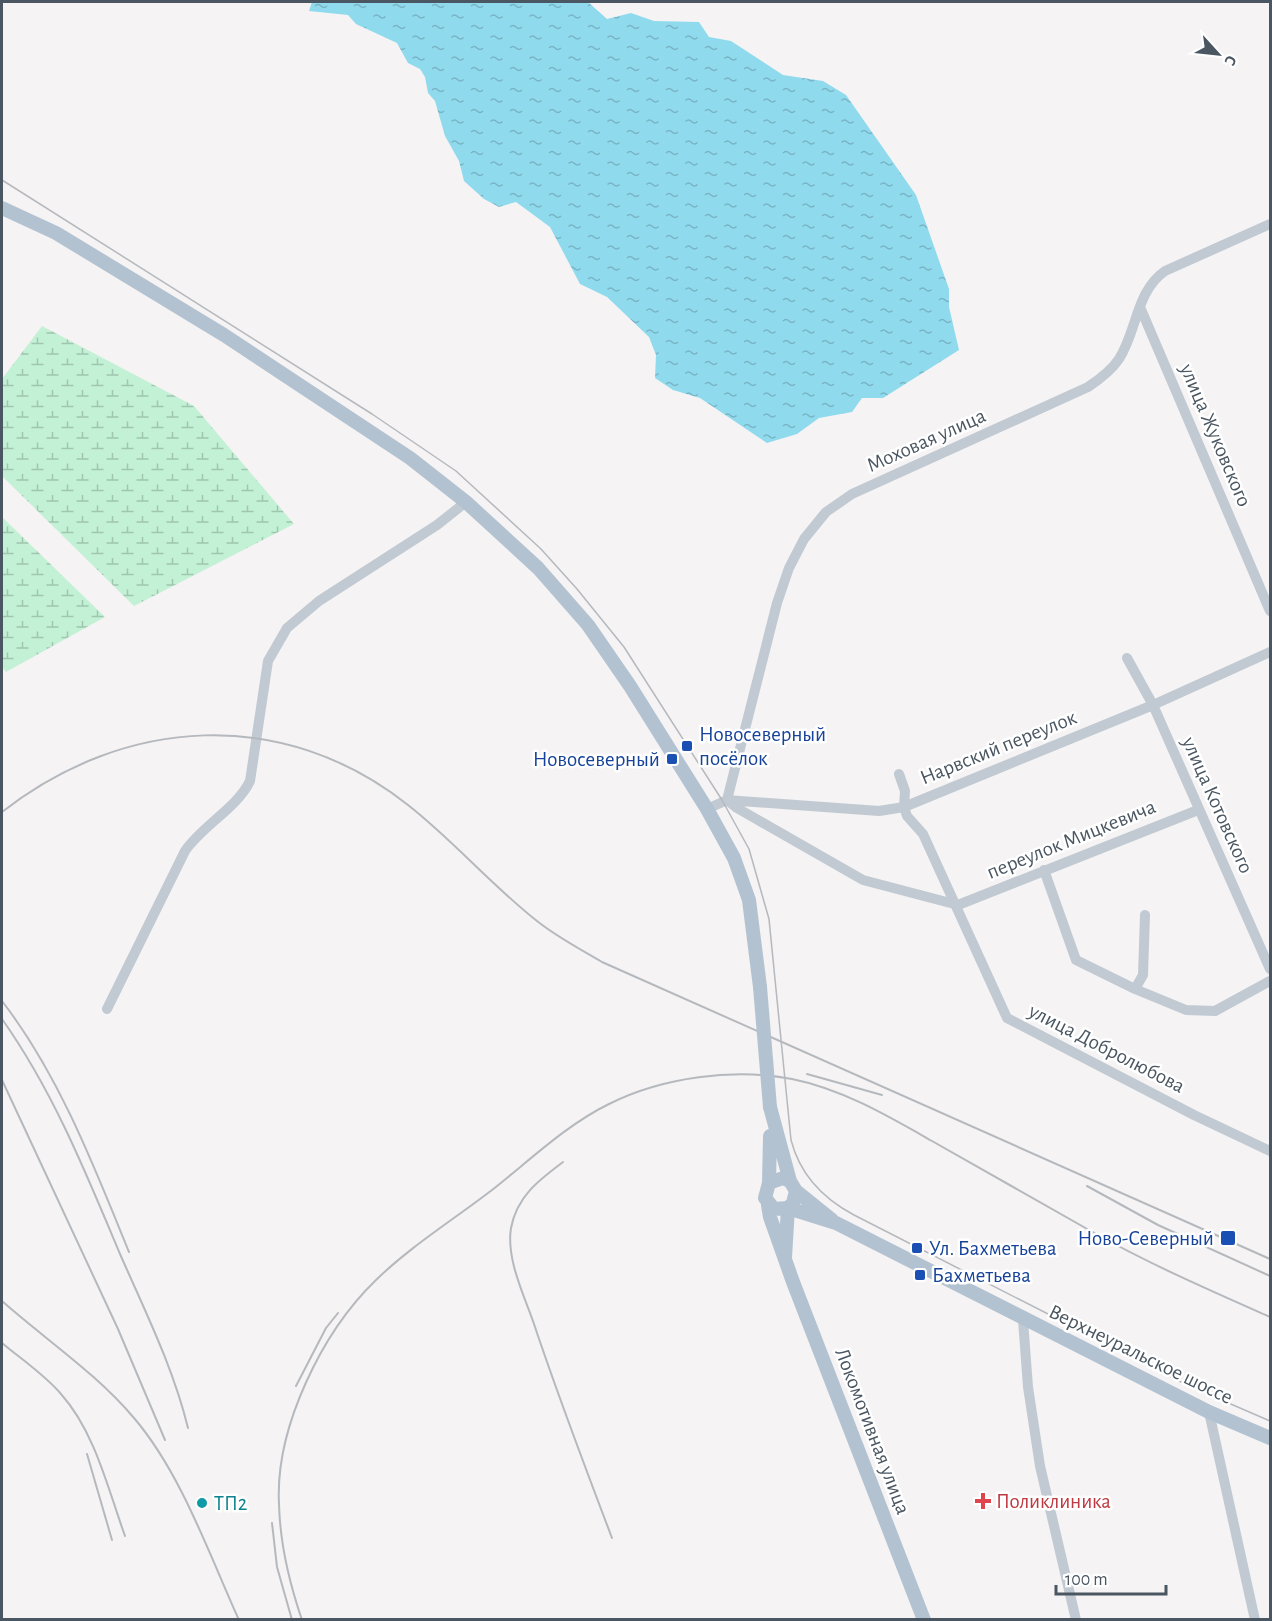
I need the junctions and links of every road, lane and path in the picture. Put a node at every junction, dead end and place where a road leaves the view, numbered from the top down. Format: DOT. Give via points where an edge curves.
graph roads {
  1 [pos="2,208"];
  2 [pos="1270,224"];
  3 [pos="1140,307"];
  4 [pos="466,502"];
  5 [pos="1270,611"];
  6 [pos="1270,652"];
  7 [pos="1127,658"];
  8 [pos="1153,705"];
  9 [pos="898,774"];
  10 [pos="727,800"];
  11 [pos="904,807"];
  12 [pos="707,809"];
  13 [pos="1198,810"];
  14 [pos="1044,870"];
  15 [pos="958,906"];
  16 [pos="1145,915"];
  17 [pos="1270,969"];
  18 [pos="1270,981"];
  19 [pos="1135,989"];
  20 [pos="107,1008"];
  21 [pos="770,1107"];
  22 [pos="1270,1151"];
  23 [pos="769,1183"];
  24 [pos="793,1186"];
  25 [pos="768,1205"];
  26 [pos="788,1208"];
  27 [pos="836,1223"];
  28 [pos="785,1257"];
  29 [pos="1023,1320"];
  30 [pos="1209,1412"];
  31 [pos="1270,1438"];
  32 [pos="924,1620"];
  33 [pos="1076,1620"];
  34 [pos="1255,1620"];
  1 -- 4 [label="main road" via="56,233 224,335 410,459"];
  2 -- 3 [label="street, Моховая улица" via="1154,278"];
  3 -- 5 [label="street, улица Жуковского"];
  3 -- 10 [label="street, Моховая улица" via="1120,357 1108,374 1088,387 852,494 826,512 804,539 780,594"];
  4 -- 12 [label="main road" via="538,568 588,625"];
  4 -- 20 [label="street" via="319,601 287,628 268,661 250,781 245,791 197,833 185,851"];
  6 -- 8 [label="street, Нарвский переулок"];
  7 -- 8 [label="street, улица Котовского"];
  8 -- 11 [label="street, Нарвский переулок"];
  8 -- 13 [label="street, улица Котовского"];
  9 -- 11 [label="street, улица Добролюбова" via="905,791"];
  10 -- 11 [label="street, Нарвский переулок" via="879,811"];
  10 -- 12 [label="street"];
  10 -- 15 [label="street" via="863,880"];
  11 -- 15 [label="street, улица Добролюбова" via="911,823 923,834"];
  12 -- 21 [label="main road, bridge" via="734,858 749,900"];
  13 -- 14 [label="street, переулок Мицкевича"];
  13 -- 17 [label="street, улица Котовского"];
  14 -- 15 [label="street, переулок Мицкевича"];
  14 -- 19 [label="street" via="1076,960"];
  15 -- 22 [label="street, улица Добролюбова" via="1007,1018"];
  16 -- 19 [label="street" via="1143,975"];
  18 -- 19 [label="street" via="1215,1011 1186,1010"];
  21 -- 23 [label="main road"];
  21 -- 24 [label="main road"];
  23 -- 24 [label="main road" via="783,1178"];
  23 -- 25 [label="main road" via="765,1190"];
  24 -- 26 [label="main road" via="793,1203"];
  24 -- 27 [label="main road"];
  25 -- 26 [label="main road" via="781,1210"];
  25 -- 28 [label="main road, Локомотивная улица"];
  26 -- 27 [label="main road"];
  26 -- 28 [label="main road"];
  27 -- 29 [label="main road, Верхнеуральское шоссе"];
  28 -- 32 [label="main road, Локомотивная улица"];
  29 -- 30 [label="main road, Верхнеуральское шоссе"];
  29 -- 33 [label="street" via="1040,1466"];
  30 -- 31 [label="main road, Верхнеуральское шоссе"];
  30 -- 34 [label="street"];
}
